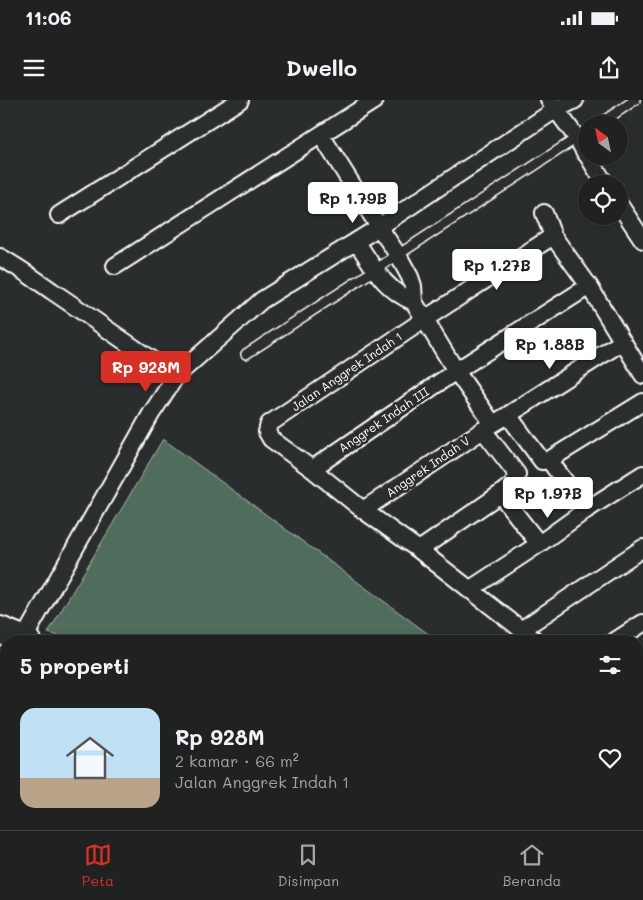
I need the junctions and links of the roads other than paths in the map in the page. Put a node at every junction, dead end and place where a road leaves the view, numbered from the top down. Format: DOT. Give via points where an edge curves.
graph roads {
  1 [pos="240,100"];
  2 [pos="375,100"];
  3 [pos="575,100"];
  4 [pos="635,100"];
  5 [pos="552,105"];
  6 [pos="612,115"];
  7 [pos="578,131"];
  8 [pos="321,135"];
  9 [pos="578,138"];
  10 [pos="544,213"];
  11 [pos="59,215"];
  12 [pos="628,218"];
  13 [pos="378,227"];
  14 [pos="553,236"];
  15 [pos="643,240"];
  16 [pos="356,241"];
  17 [pos="398,255"];
  18 [pos="0,257"];
  19 [pos="115,266"];
  20 [pos="375,270"];
  21 [pos="589,286"];
  22 [pos="414,302"];
  23 [pos="425,320"];
  24 [pos="622,342"];
  25 [pos="246,354"];
  26 [pos="456,371"];
  27 [pos="643,375"];
  28 [pos="172,383"];
  29 [pos="643,402"];
  30 [pos="508,415"];
  31 [pos="488,427"];
  32 [pos="549,460"];
  33 [pos="312,469"];
  34 [pos="643,474"];
  35 [pos="500,494"];
  36 [pos="363,510"];
  37 [pos="586,510"];
  38 [pos="540,544"];
  39 [pos="643,548"];
  40 [pos="419,550"];
  41 [pos="469,590"];
  42 [pos="643,623"];
  43 [pos="521,630"];
  44 [pos="18,635"];
  45 [pos="528,635"];
  46 [pos="624,635"];
  1 -- 11 [label="street"];
  2 -- 8 [label="street"];
  3 -- 5 [label="street"];
  4 -- 6 [label="lane"];
  5 -- 7 [label="street"];
  5 -- 13 [label="street"];
  8 -- 13 [label="street"];
  8 -- 19 [label="street"];
  9 -- 17 [label="lane"];
  10 -- 14 [label="street"];
  12 -- 15 [label="street"];
  13 -- 16 [label="street"];
  13 -- 17 [label="street"];
  14 -- 21 [label="street"];
  14 -- 23 [label="street, Jalan Anggrek Indah 1"];
  16 -- 20 [label="street"];
  16 -- 28 [label="street" via="262,300"];
  17 -- 20 [label="lane"];
  17 -- 22 [label="street" via="410,277"];
  18 -- 28 [label="street" via="142,355"];
  20 -- 22 [label="street" via="394,291"];
  20 -- 25 [label="lane"];
  21 -- 24 [label="street"];
  21 -- 26 [label="street, Anggrek Indah III"];
  22 -- 23 [label="street"];
  23 -- 26 [label="street"];
  23 -- 33 [label="street, Jalan Anggrek Indah 1" via="269,424 266,432 271,439"];
  24 -- 27 [label="street"];
  24 -- 30 [label="street, Anggrek Indah V"];
  26 -- 31 [label="street"];
  26 -- 33 [label="street, Anggrek Indah III"];
  28 -- 44 [label="street"];
  29 -- 32 [label="street"];
  30 -- 31 [label="street, Anggrek Indah V"];
  30 -- 32 [label="street" via="542,461"];
  31 -- 35 [label="street" via="516,474 513,484"];
  31 -- 36 [label="street, Anggrek Indah V"];
  32 -- 37 [label="street"];
  33 -- 36 [label="street"];
  34 -- 37 [label="street"];
  35 -- 38 [label="street"];
  35 -- 40 [label="street"];
  36 -- 40 [label="street"];
  37 -- 38 [label="street"];
  38 -- 41 [label="street"];
  39 -- 43 [label="street"];
  40 -- 41 [label="street"];
  41 -- 43 [label="street"];
  42 -- 46 [label="street"];
  43 -- 45 [label="street"];
}
